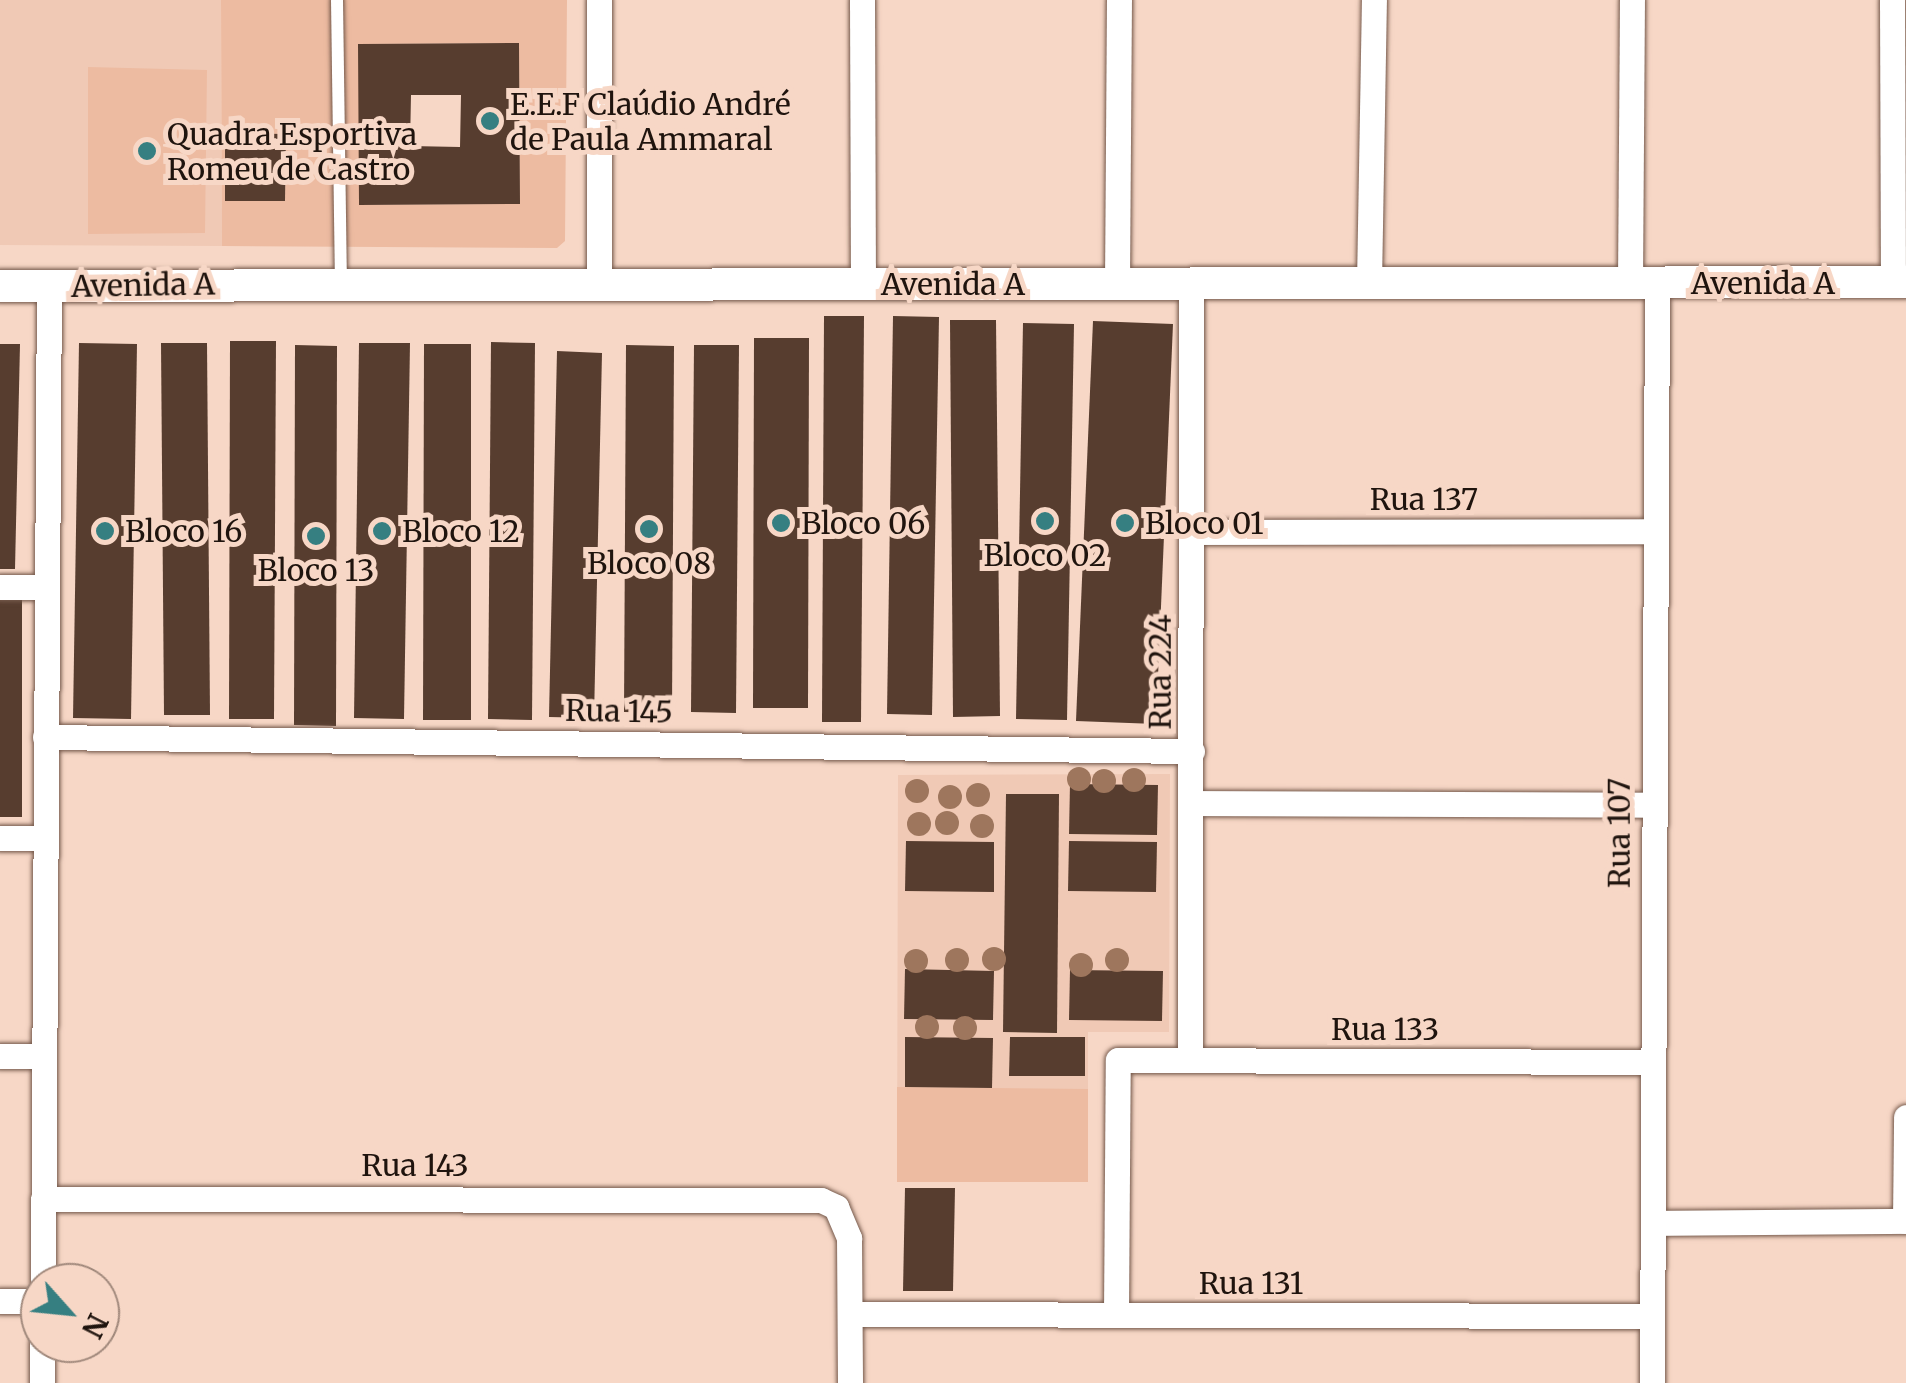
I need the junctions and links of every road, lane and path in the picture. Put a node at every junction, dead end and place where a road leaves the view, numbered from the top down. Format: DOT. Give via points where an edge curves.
graph roads {
  1 [pos="337,0"];
  2 [pos="598,0"];
  3 [pos="862,0"];
  4 [pos="1118,0"];
  5 [pos="1374,0"];
  6 [pos="1632,0"];
  7 [pos="1897,15"];
  8 [pos="1899,282"];
  9 [pos="342,283"];
  10 [pos="1369,283"];
  11 [pos="1643,283"];
  12 [pos="1117,284"];
  13 [pos="1191,284"];
  14 [pos="862,285"];
  15 [pos="0,286"];
  16 [pos="48,286"];
  17 [pos="599,286"];
  18 [pos="1194,532"];
  19 [pos="1654,532"];
  20 [pos="0,587"];
  21 [pos="42,587"];
  22 [pos="45,737"];
  23 [pos="1192,750"];
  24 [pos="1192,804"];
  25 [pos="1651,805"];
  26 [pos="0,838"];
  27 [pos="45,838"];
  28 [pos="0,1056"];
  29 [pos="41,1056"];
  30 [pos="1190,1060"];
  31 [pos="1651,1062"];
  32 [pos="1906,1117"];
  33 [pos="44,1199"];
  34 [pos="1906,1221"];
  35 [pos="1654,1223"];
  36 [pos="43,1263"];
  37 [pos="850,1314"];
  38 [pos="1116,1315"];
  39 [pos="1652,1316"];
  40 [pos="850,1383"];
  41 [pos="1652,1383"];
  1 -- 9 [label="lane"];
  2 -- 17 [label="street"];
  3 -- 14 [label="street"];
  4 -- 12 [label="street"];
  5 -- 10 [label="street"];
  6 -- 11 [label="street, Rua 107"];
  7 -- 8 [label="street"];
  8 -- 11 [label="street, Avenida A"];
  9 -- 16 [label="street, Avenida A"];
  9 -- 17 [label="street, Avenida A"];
  10 -- 11 [label="street, Avenida A"];
  10 -- 13 [label="street, Avenida A"];
  11 -- 19 [label="street, Rua 107"];
  12 -- 13 [label="street, Avenida A"];
  12 -- 14 [label="street, Avenida A"];
  13 -- 18 [label="street, Rua 224"];
  14 -- 17 [label="street, Avenida A"];
  15 -- 16 [label="street, Avenida A"];
  16 -- 21 [label="street"];
  18 -- 19 [label="street, Rua 137"];
  18 -- 23 [label="street, Rua 224"];
  19 -- 25 [label="street, Rua 107"];
  20 -- 21 [label="street"];
  21 -- 22 [label="street"];
  22 -- 23 [label="street, Rua 145"];
  22 -- 27 [label="street"];
  23 -- 24 [label="street, Rua 224"];
  24 -- 25 [label="street"];
  24 -- 30 [label="street, Rua 224"];
  25 -- 31 [label="street, Rua 107"];
  26 -- 27 [label="street"];
  27 -- 29 [label="street"];
  28 -- 29 [label="street"];
  29 -- 33 [label="street"];
  30 -- 31 [label="street, Rua 133"];
  30 -- 38 [label="street, Rua 133" via="1118,1060"];
  31 -- 35 [label="street, Rua 107"];
  32 -- 34 [label="street"];
  33 -- 36 [label="street"];
  33 -- 37 [label="street, Rua 143" via="821,1200 845,1220"];
  34 -- 35 [label="street"];
  35 -- 39 [label="street, Rua 107"];
  37 -- 38 [label="street, Rua 131"];
  37 -- 40 [label="street, Rua 143"];
  38 -- 39 [label="street, Rua 131"];
  39 -- 41 [label="street, Rua 107"];
}
